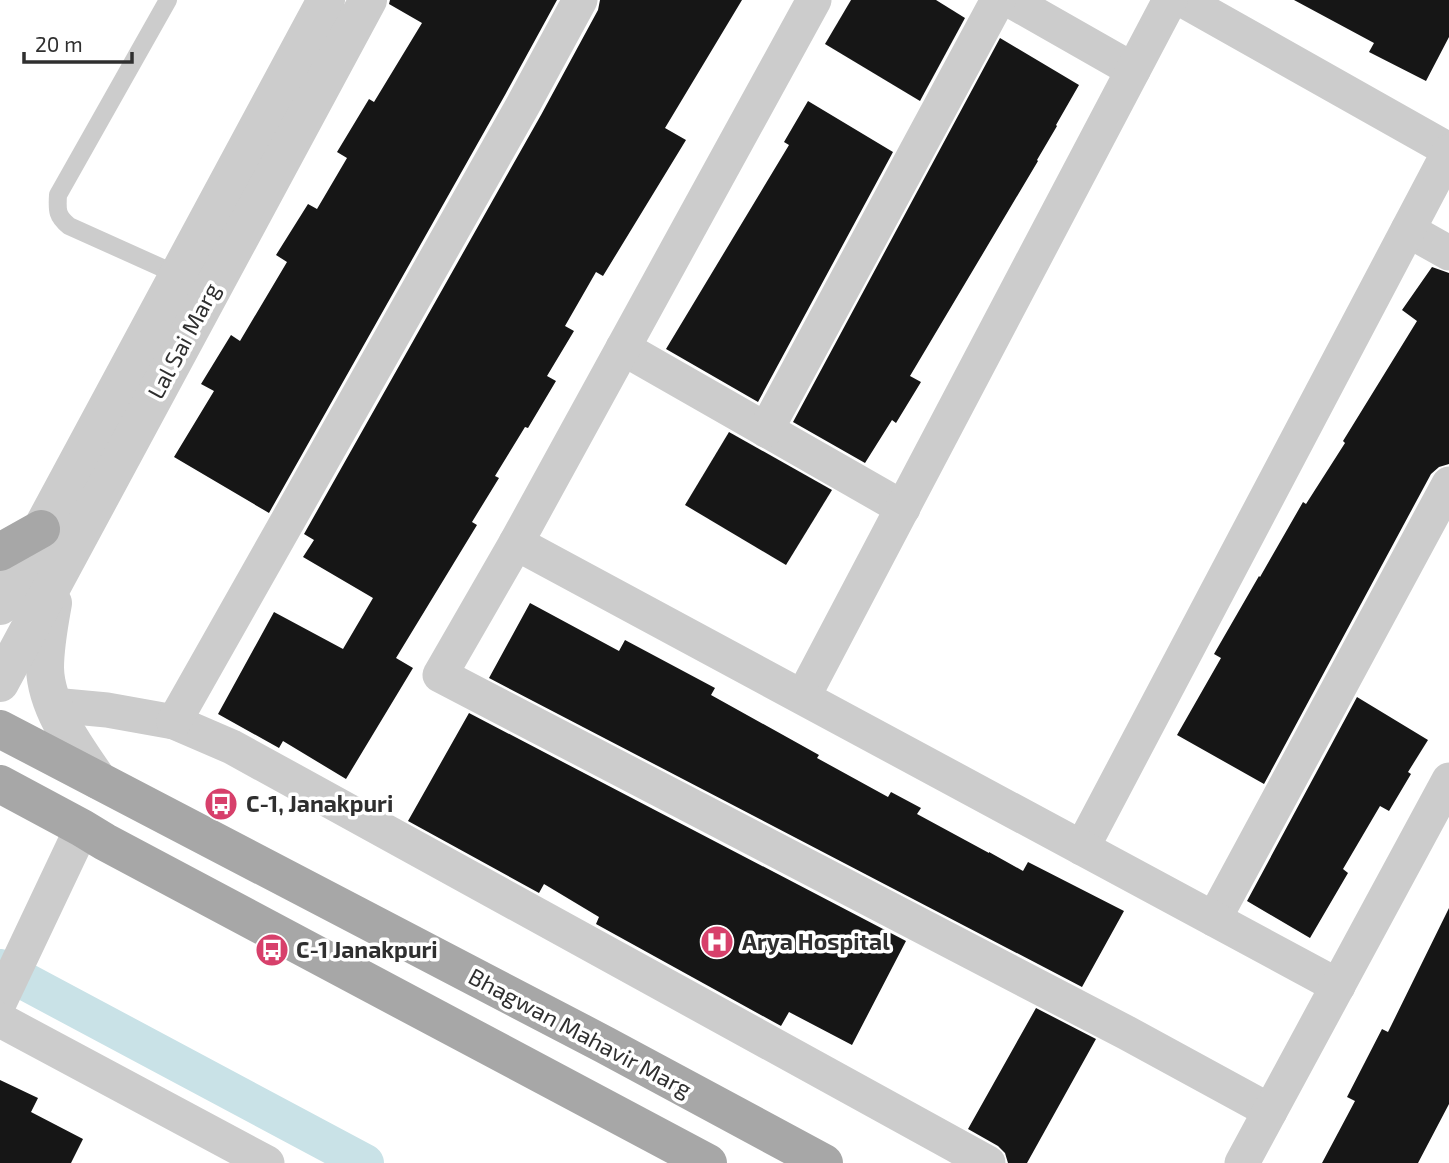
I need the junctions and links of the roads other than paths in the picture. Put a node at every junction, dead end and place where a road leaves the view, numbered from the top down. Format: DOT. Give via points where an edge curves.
graph roads {
  1 [pos="168,0"];
  2 [pos="326,0"];
  3 [pos="368,0"];
  4 [pos="580,0"];
  5 [pos="814,0"];
  6 [pos="998,0"];
  7 [pos="1010,0"];
  8 [pos="1170,0"];
  9 [pos="1183,0"];
  10 [pos="1133,71"];
  11 [pos="1449,151"];
  12 [pos="1408,230"];
  13 [pos="1449,253"];
  14 [pos="178,275"];
  15 [pos="623,348"];
  16 [pos="766,430"];
  17 [pos="1449,484"];
  18 [pos="903,508"];
  19 [pos="41,529"];
  20 [pos="516,543"];
  21 [pos="0,552"];
  22 [pos="61,570"];
  23 [pos="0,606"];
  24 [pos="0,682"];
  25 [pos="803,697"];
  26 [pos="53,705"];
  27 [pos="174,722"];
  28 [pos="0,729"];
  29 [pos="98,780"];
  30 [pos="1449,780"];
  31 [pos="0,783"];
  32 [pos="82,828"];
  33 [pos="1082,848"];
  34 [pos="1214,919"];
  35 [pos="1338,986"];
  36 [pos="1,1005"];
  37 [pos="1270,1111"];
  38 [pos="267,1163"];
  39 [pos="708,1163"];
  40 [pos="824,1163"];
  41 [pos="988,1163"];
  42 [pos="1242,1163"];
  1 -- 14 [label="lane" via="58,195 57,208 60,219 69,226"];
  2 -- 14 [label="street, Lal Sai Marg"];
  3 -- 22 [label="street, Lal Sai Marg"];
  4 -- 27 [label="street"];
  5 -- 15 [label="street"];
  6 -- 16 [label="street"];
  7 -- 10 [label="street"];
  8 -- 10 [label="street"];
  9 -- 11 [label="street"];
  10 -- 18 [label="street"];
  11 -- 12 [label="street"];
  12 -- 13 [label="street"];
  12 -- 33 [label="street"];
  14 -- 19 [label="street, Lal Sai Marg"];
  15 -- 16 [label="street"];
  15 -- 20 [label="street"];
  16 -- 18 [label="street"];
  17 -- 34 [label="street"];
  18 -- 25 [label="street"];
  19 -- 21 [label="main road"];
  19 -- 23 [label="street, Lal Sai Marg"];
  20 -- 25 [label="street"];
  20 -- 37 [label="street" via="440,675"];
  22 -- 24 [label="street, Lal Sai Marg"];
  22 -- 26 [label="street" via="47,631 45,671"];
  25 -- 33 [label="street"];
  26 -- 27 [label="street"];
  26 -- 29 [label="street"];
  27 -- 41 [label="street" via="232,747"];
  28 -- 29 [label="main road, Bhagwan Mahavir Marg"];
  29 -- 40 [label="main road, Bhagwan Mahavir Marg"];
  30 -- 35 [label="street"];
  31 -- 32 [label="main road"];
  32 -- 36 [label="street"];
  32 -- 39 [label="main road"];
  33 -- 34 [label="street"];
  34 -- 35 [label="street"];
  35 -- 37 [label="street"];
  36 -- 38 [label="street"];
  37 -- 42 [label="street"];
}
